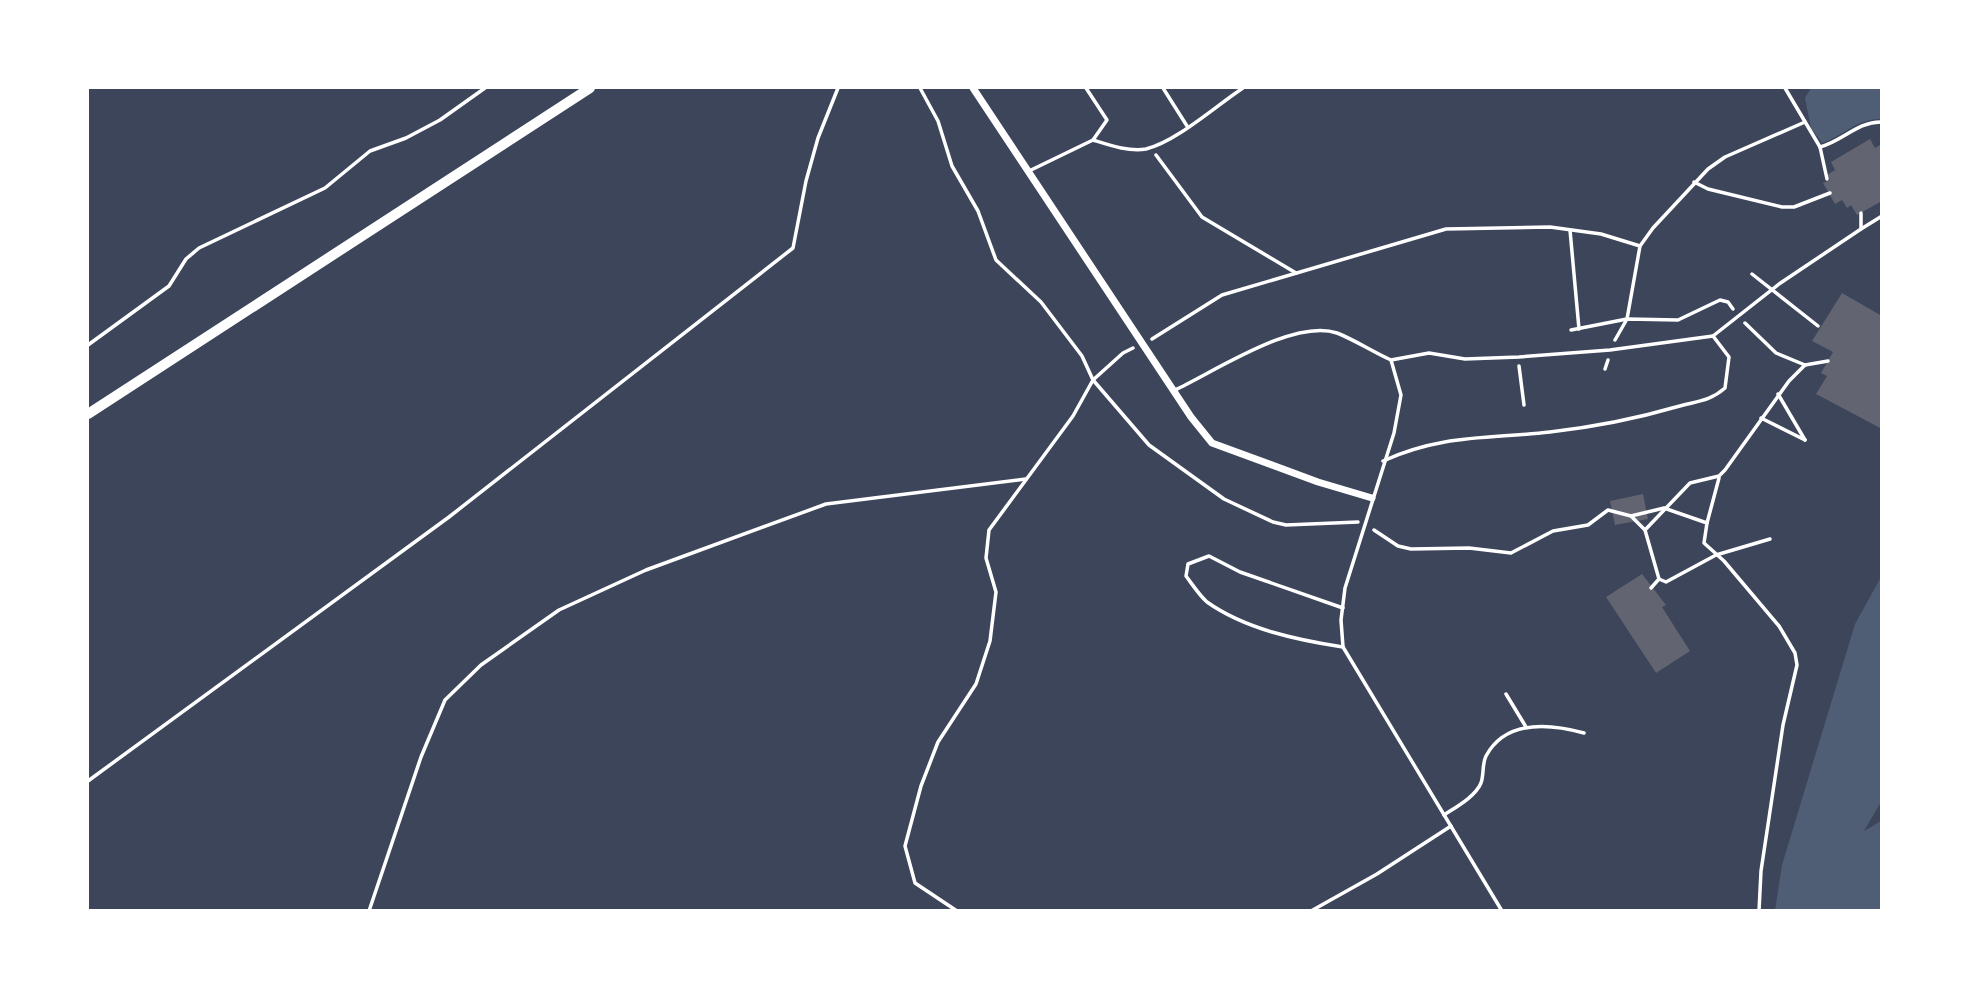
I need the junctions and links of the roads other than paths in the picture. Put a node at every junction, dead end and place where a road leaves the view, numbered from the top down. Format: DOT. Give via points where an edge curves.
graph roads {
  1 [pos="590,88"];
  2 [pos="973,88"];
  3 [pos="1086,88"];
  4 [pos="1163,88"];
  5 [pos="1230,88"];
  6 [pos="1243,88"];
  7 [pos="1234,94"];
  8 [pos="1187,126"];
  9 [pos="1093,140"];
  10 [pos="1029,172"];
  11 [pos="1861,213"];
  12 [pos="1881,216"];
  13 [pos="1860,229"];
  14 [pos="1752,274"];
  15 [pos="1769,291"];
  16 [pos="1818,326"];
  17 [pos="1713,336"];
  18 [pos="1391,360"];
  19 [pos="1175,390"];
  20 [pos="88,414"];
  21 [pos="1383,461"];
  22 [pos="1372,498"];
  23 [pos="1343,608"];
  24 [pos="1343,647"];
  25 [pos="1506,694"];
  26 [pos="1526,727"];
  27 [pos="1584,733"];
  28 [pos="1444,815"];
  29 [pos="1451,826"];
  30 [pos="1311,911"];
  31 [pos="1502,911"];
  1 -- 20 [label="street"];
  2 -- 10 [label="street"];
  3 -- 9 [label="lane" via="1107,120"];
  4 -- 8 [label="lane"];
  5 -- 7 [label="lane"];
  6 -- 7 [label="lane"];
  7 -- 8 [label="lane"];
  8 -- 9 [label="lane" via="1151,146 1118,148"];
  9 -- 10 [label="lane"];
  10 -- 19 [label="street"];
  11 -- 13 [label="lane"];
  12 -- 13 [label="lane"];
  13 -- 15 [label="lane"];
  14 -- 15 [label="lane"];
  15 -- 16 [label="lane"];
  15 -- 17 [label="lane"];
  17 -- 18 [label="lane" via="1519,357 1465,359 1429,353"];
  17 -- 21 [label="lane" via="1729,357 1725,388 1711,400 1551,432 1443,440"];
  18 -- 19 [label="lane" via="1335,332 1302,332 1238,357"];
  18 -- 21 [label="lane" via="1401,395"];
  19 -- 22 [label="street" via="1212,443"];
  21 -- 22 [label="lane"];
  22 -- 23 [label="lane"];
  23 -- 24 [label="lane"];
  23 -- 24 [label="lane" via="1240,572 1209,556 1188,564 1186,576 1206,601 1252,625 1307,642"];
  24 -- 28 [label="lane"];
  25 -- 26 [label="lane"];
  26 -- 27 [label="lane" via="1557,726"];
  26 -- 28 [label="lane" via="1503,737 1486,757 1481,785"];
  28 -- 29 [label="lane"];
  29 -- 30 [label="lane"];
  29 -- 31 [label="lane"];
}
